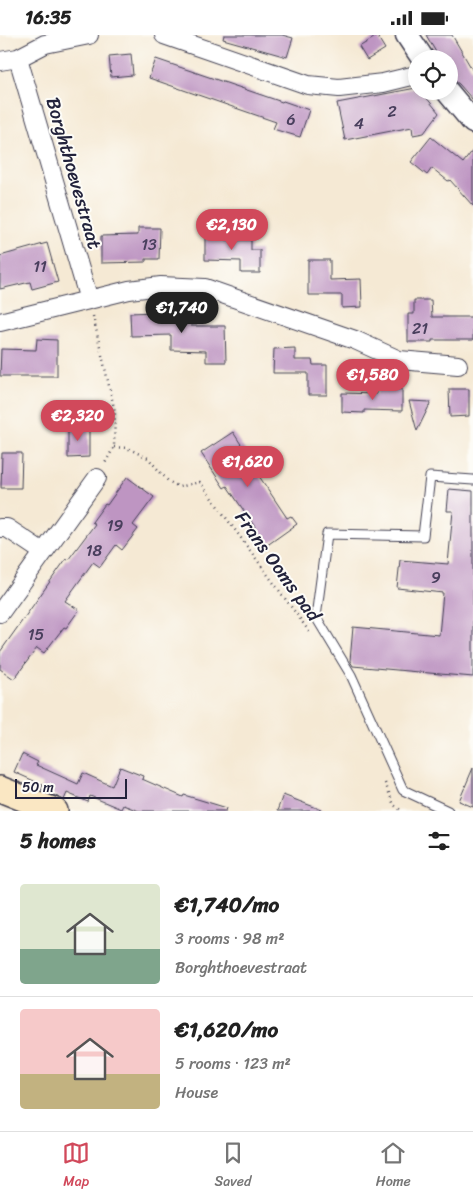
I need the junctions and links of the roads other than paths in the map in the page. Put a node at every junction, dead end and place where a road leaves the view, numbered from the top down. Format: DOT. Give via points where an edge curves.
graph roads {
  1 [pos="89,35"];
  2 [pos="164,35"];
  3 [pos="407,35"];
  4 [pos="417,50"];
  5 [pos="18,57"];
  6 [pos="0,61"];
  7 [pos="408,77"];
  8 [pos="455,100"];
  9 [pos="473,122"];
  10 [pos="89,300"];
  11 [pos="0,322"];
  12 [pos="458,365"];
  13 [pos="97,478"];
  14 [pos="473,480"];
  15 [pos="0,528"];
  16 [pos="43,552"];
  17 [pos="0,613"];
  18 [pos="0,789"];
  19 [pos="55,811"];
  20 [pos="448,811"];
  1 -- 5 [label="street" via="45,44"];
  2 -- 7 [label="street" via="308,85 339,88"];
  3 -- 4 [label="street"];
  5 -- 6 [label="street"];
  5 -- 10 [label="street, Borghthoevestraat"];
  8 -- 9 [label="street"];
  10 -- 11 [label="street"];
  10 -- 12 [label="street" via="161,286 205,288 355,340 399,360"];
  13 -- 16 [label="street"];
  14 -- 20 [label="lane" via="430,477 423,537 327,534 316,617 351,675 403,790"];
  15 -- 16 [label="street" via="7,528"];
  16 -- 17 [label="street"];
  18 -- 19 [label="main road"];
}
